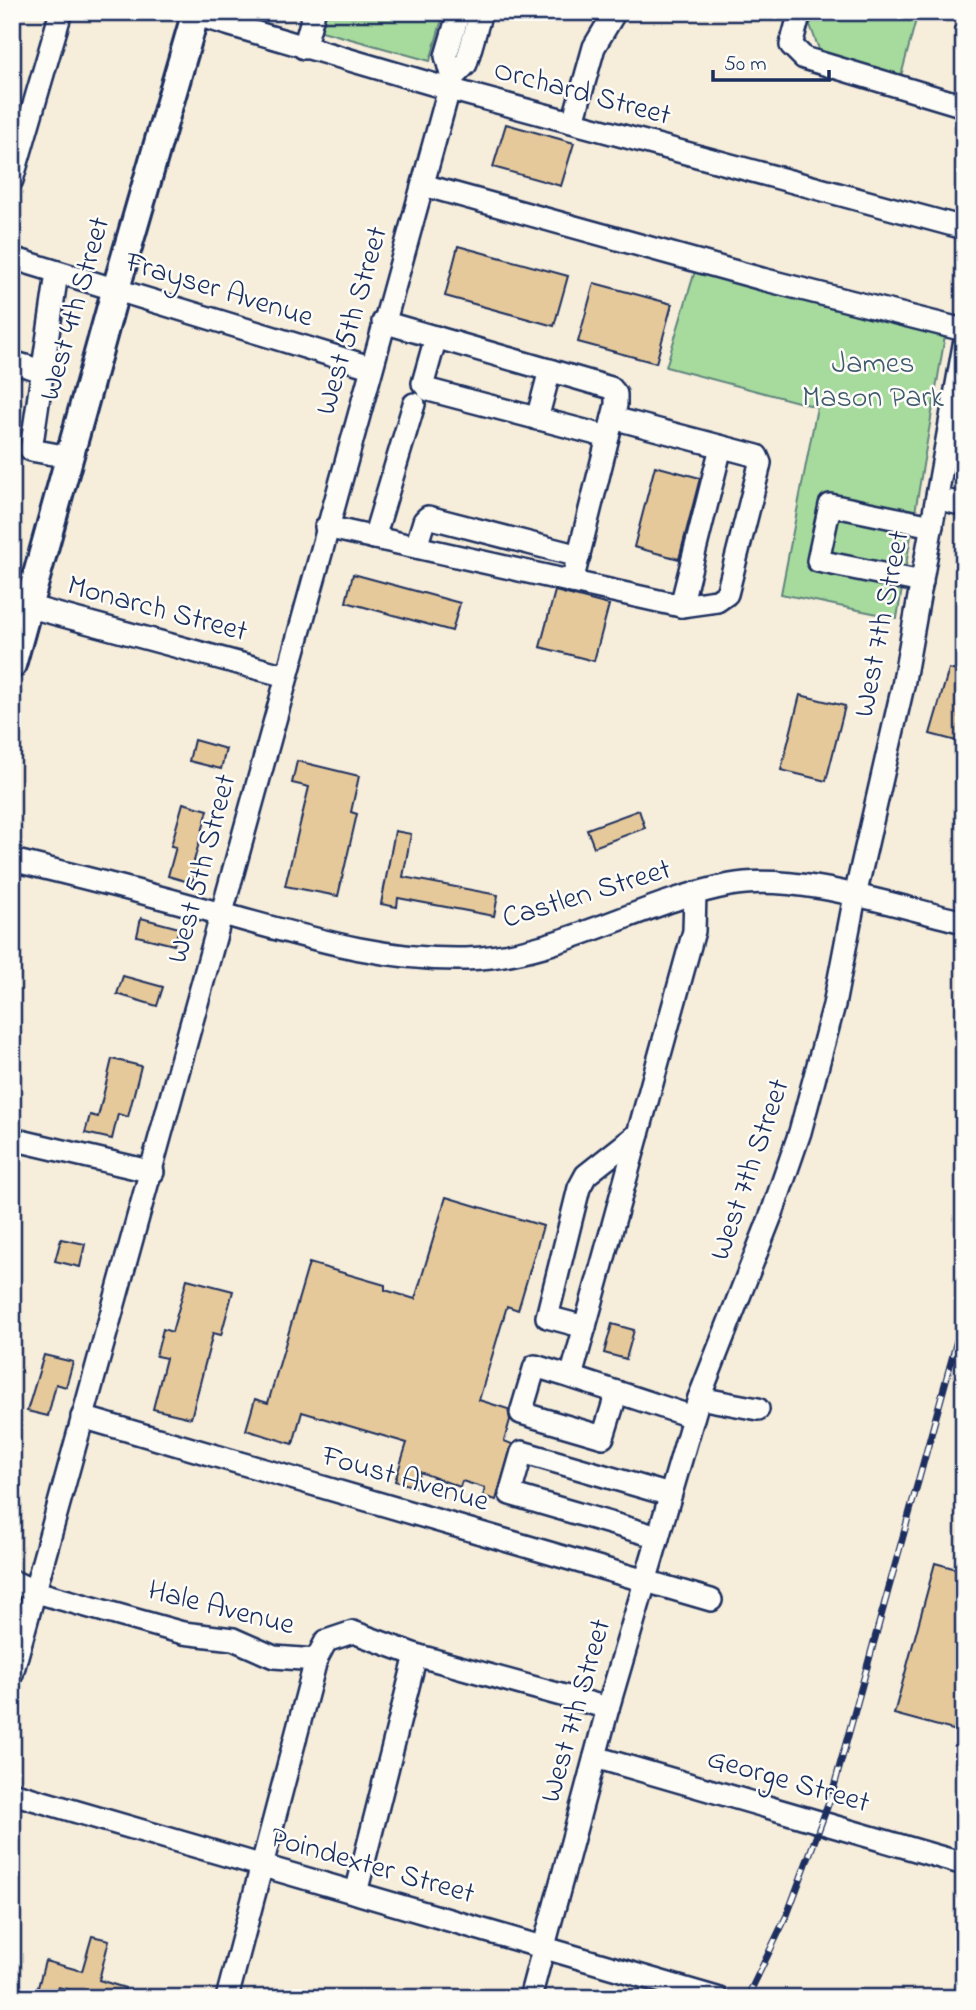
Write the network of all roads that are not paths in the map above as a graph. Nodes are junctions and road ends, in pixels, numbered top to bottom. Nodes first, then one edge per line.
1 (61, 12) edge
2 (314, 12) edge
3 (459, 12) edge
4 (481, 12) edge
5 (615, 12) edge
6 (800, 12) edge
7 (192, 13) edge
8 (304, 48) junction
9 (450, 84) junction
10 (964, 106) edge
11 (573, 122) junction
12 (12, 180) edge
13 (423, 185) junction
14 (964, 228) edge
15 (12, 258) edge
16 (57, 273) junction
17 (115, 292) junction
18 (383, 322) junction
19 (964, 330) edge
20 (436, 337) junction
21 (964, 345) edge
22 (12, 362) edge
23 (370, 367) junction
24 (550, 370) junction
25 (43, 371) junction
26 (414, 404) dead end
27 (537, 419) junction
28 (610, 428) junction
29 (721, 447) junction
30 (69, 457) junction
31 (937, 498) junction
32 (964, 505) edge
33 (932, 526) junction
34 (326, 527) junction
35 (374, 538) junction
36 (416, 547) junction
37 (579, 556) junction
38 (572, 582) junction
39 (922, 582) junction
40 (20, 604) edge
41 (681, 606) junction
42 (12, 665) edge
43 (286, 676) junction
44 (12, 860) edge
45 (695, 893) junction
46 (855, 896) junction
47 (222, 914) junction
48 (964, 922) edge
49 (638, 1135) junction
50 (12, 1139) edge
51 (153, 1172) junction
52 (585, 1327) junction
53 (571, 1377) junction
54 (617, 1392) junction
55 (696, 1407) junction
56 (758, 1409) dead end
57 (82, 1417) junction
58 (670, 1495) junction
59 (658, 1537) junction
60 (645, 1580) junction
61 (12, 1581) edge
62 (36, 1592) junction
63 (710, 1600) dead end
64 (416, 1655) junction
65 (316, 1660) junction
66 (12, 1674) edge
67 (608, 1708) junction
68 (595, 1758) junction
69 (12, 1793) edge
70 (964, 1864) edge
71 (263, 1868) junction
72 (356, 1893) junction
73 (544, 1945) junction
74 (227, 1998) edge
75 (530, 1998) edge
76 (717, 1998) edge

1 - 12 street
2 - 8 street
3 - 9 street, West 5th Street
4 - 9 street, West 5th Street
5 - 11 street
6 - 10 street
7 - 8 street, Orchard Street
7 - 17 main road, West 4th Street
8 - 9 street, Orchard Street
9 - 11 street, Orchard Street
9 - 13 street, West 5th Street
11 - 14 street, Orchard Street
13 - 18 street, West 5th Street
13 - 19 street
15 - 16 street, Frayser Avenue
16 - 17 street, Frayser Avenue
16 - 25 street
17 - 23 street, Frayser Avenue
17 - 30 main road, West 4th Street
18 - 20 street
18 - 23 street, West 5th Street
20 - 24 street
20 - 27 street
21 - 31 street, West 7th Street
22 - 25 street
23 - 34 street, West 5th Street
24 - 27 street
24 - 28 street
25 - 30 street
26 - 35 street
27 - 28 street
28 - 29 street
28 - 37 street
29 - 41 street
29 - 41 street
30 - 40 main road, West 4th Street
31 - 32 street
31 - 33 street, West 7th Street
33 - 39 street, West 7th Street
33 - 39 street
34 - 35 street
34 - 43 street, West 5th Street
35 - 36 street
36 - 37 street
36 - 38 street
37 - 38 street
38 - 41 street
39 - 46 street, West 7th Street
40 - 42 main road, West 4th Street
40 - 43 street, Monarch Street
43 - 47 street, West 5th Street
44 - 47 street, Castlen Street
45 - 46 street, Castlen Street
45 - 47 street, Castlen Street
45 - 49 street
46 - 48 street, Castlen Street
46 - 55 street, West 7th Street
47 - 51 street, West 5th Street
49 - 52 street
49 - 52 street
50 - 51 street
51 - 57 street, West 5th Street
52 - 53 street
53 - 54 street
53 - 54 street
54 - 55 street
55 - 56 street
55 - 58 street, West 7th Street
57 - 60 street, Foust Avenue
57 - 62 street, West 5th Street
58 - 59 street, West 7th Street
58 - 59 street
59 - 60 street, West 7th Street
60 - 63 street, Foust Avenue
60 - 67 street, West 7th Street
61 - 62 street, Hale Avenue
62 - 65 street, Hale Avenue
62 - 66 street, West 5th Street
64 - 65 street, Hale Avenue
64 - 67 street, Hale Avenue
64 - 72 street
65 - 71 street
67 - 68 street, West 7th Street
68 - 70 street, George Street
68 - 73 street, West 7th Street
69 - 71 street, Poindexter Street
71 - 72 street, Poindexter Street
71 - 74 street
72 - 73 street, Poindexter Street
73 - 75 street, West 7th Street
73 - 76 street, Poindexter Street

